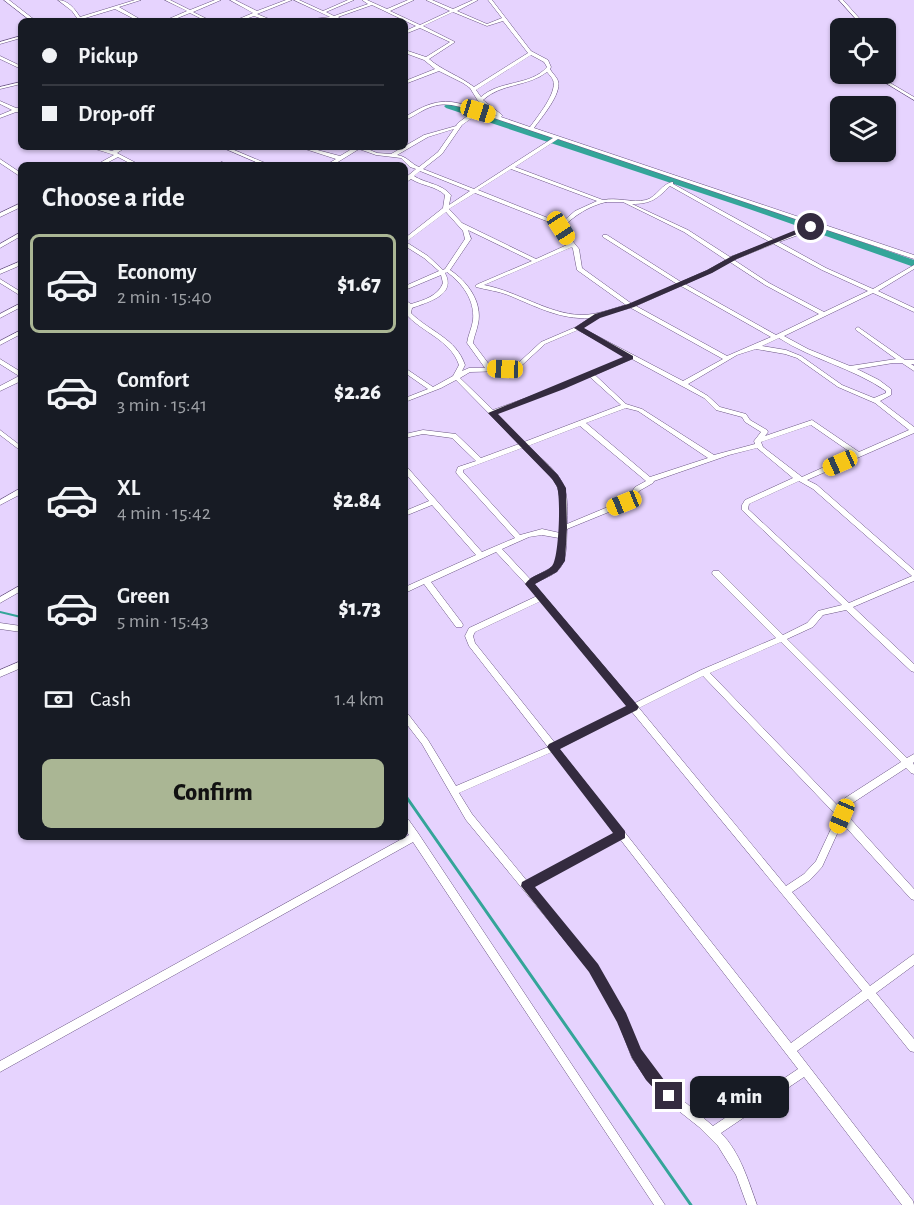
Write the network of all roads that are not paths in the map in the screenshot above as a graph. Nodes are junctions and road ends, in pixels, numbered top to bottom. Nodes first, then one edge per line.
1 (6, 0) edge
2 (60, 0) edge
3 (112, 0) edge
4 (139, 0) edge
5 (167, 0) edge
6 (219, 0) edge
7 (232, 0) edge
8 (290, 0) edge
9 (296, 0) edge
10 (352, 0) edge
11 (364, 0) edge
12 (412, 0) edge
13 (428, 0) edge
14 (476, 0) edge
15 (490, 0) edge
16 (841, 0) edge
17 (373, 3) junction
18 (116, 7) junction
19 (388, 10) junction
20 (452, 10) junction
21 (190, 11) junction
22 (323, 12) junction
23 (255, 14) junction
24 (334, 17) junction
25 (30, 18) edge
26 (80, 18) edge
27 (86, 18) edge
28 (136, 18) edge
29 (173, 18) edge
30 (203, 18) edge
31 (244, 18) edge
32 (265, 18) edge
33 (327, 18) edge
34 (404, 18) edge
35 (857, 18) edge
36 (504, 19) junction
37 (408, 20) edge
38 (421, 26) junction
39 (408, 32) edge
40 (0, 34) edge
41 (18, 38) edge
42 (9, 40) junction
43 (0, 43) edge
44 (408, 52) edge
45 (531, 53) junction
46 (0, 57) edge
47 (426, 59) junction
48 (18, 66) edge
49 (439, 69) junction
50 (548, 70) junction
51 (408, 82) edge
52 (18, 84) edge
53 (889, 84) edge
54 (0, 88) edge
55 (474, 89) junction
56 (914, 99) edge
57 (480, 100) junction
58 (0, 102) edge
59 (18, 110) edge
60 (18, 110) edge
61 (478, 111) junction
62 (408, 115) edge
63 (0, 117) edge
64 (501, 117) junction
65 (457, 127) junction
66 (532, 128) junction
67 (558, 136) junction
68 (408, 147) edge
69 (101, 150) edge
70 (120, 150) edge
71 (230, 150) edge
72 (312, 150) edge
73 (354, 150) edge
74 (366, 150) edge
75 (402, 150) edge
76 (115, 154) junction
77 (392, 156) junction
78 (340, 158) junction
79 (0, 162) edge
80 (103, 162) edge
81 (131, 162) edge
82 (260, 162) edge
83 (334, 162) edge
84 (407, 162) edge
85 (408, 163) edge
86 (9, 167) junction
87 (510, 167) junction
88 (420, 169) junction
89 (0, 172) edge
90 (18, 172) edge
91 (411, 177) junction
92 (680, 177) junction
93 (408, 179) edge
94 (669, 184) junction
95 (473, 190) junction
96 (603, 202) junction
97 (625, 202) junction
98 (18, 207) edge
99 (446, 209) junction
100 (0, 215) edge
101 (458, 224) junction
102 (816, 224) junction
103 (560, 227) junction
104 (605, 236) dead end
105 (18, 237) edge
106 (408, 241) edge
107 (774, 242) junction
108 (408, 245) edge
109 (572, 245) junction
110 (0, 246) edge
111 (914, 257) edge
112 (730, 260) junction
113 (537, 261) junction
114 (18, 264) edge
115 (914, 267) edge
116 (445, 271) junction
117 (0, 272) edge
118 (1, 283) edge
119 (681, 284) junction
120 (477, 286) junction
121 (408, 287) edge
122 (469, 290) junction
123 (18, 291) edge
124 (872, 291) junction
125 (408, 304) edge
126 (631, 306) junction
127 (18, 307) edge
128 (914, 310) edge
129 (408, 313) edge
130 (823, 314) junction
131 (0, 316) edge
132 (598, 316) junction
133 (578, 328) junction
134 (858, 329) dead end
135 (18, 334) edge
136 (778, 336) junction
137 (0, 343) edge
138 (756, 347) junction
139 (630, 357) junction
140 (728, 359) junction
141 (902, 360) junction
142 (0, 361) edge
143 (914, 362) edge
144 (849, 368) junction
145 (489, 369) junction
146 (914, 369) edge
147 (408, 372) edge
148 (18, 375) edge
149 (591, 375) junction
150 (456, 377) junction
151 (18, 379) edge
152 (683, 384) junction
153 (0, 389) edge
154 (432, 390) junction
155 (408, 399) edge
156 (874, 401) junction
157 (625, 406) junction
158 (492, 413) junction
159 (580, 423) junction
160 (914, 430) edge
161 (0, 432) edge
162 (408, 435) edge
163 (758, 444) junction
164 (524, 445) junction
165 (18, 447) edge
166 (858, 454) junction
167 (713, 458) junction
168 (480, 461) junction
169 (408, 473) edge
170 (801, 479) junction
171 (651, 481) junction
172 (18, 493) edge
173 (432, 502) junction
174 (0, 503) edge
175 (408, 513) edge
176 (562, 532) junction
177 (519, 538) junction
178 (497, 548) junction
179 (480, 555) junction
180 (716, 573) dead end
181 (914, 576) edge
182 (426, 581) junction
183 (530, 584) junction
184 (408, 588) edge
185 (18, 590) edge
186 (542, 597) junction
187 (0, 600) edge
188 (847, 607) junction
189 (459, 625) dead end
190 (0, 626) edge
191 (18, 629) edge
192 (781, 639) junction
193 (18, 665) edge
194 (914, 669) edge
195 (704, 672) junction
196 (0, 674) edge
197 (633, 707) junction
198 (408, 720) edge
199 (552, 747) junction
200 (910, 760) edge
201 (914, 770) edge
202 (454, 791) junction
203 (842, 816) junction
204 (408, 826) edge
205 (621, 834) junction
206 (415, 836) junction
207 (408, 840) edge
208 (408, 840) edge
209 (526, 886) junction
210 (786, 891) junction
211 (914, 896) edge
212 (914, 959) edge
213 (868, 992) junction
214 (914, 1047) edge
215 (790, 1050) junction
216 (0, 1068) edge
217 (805, 1070) junction
218 (713, 1132) junction
219 (660, 1205) edge
220 (752, 1205) edge
221 (909, 1205) edge

1 - 25 street
2 - 26 street
3 - 18 street
4 - 18 street
5 - 21 street
6 - 21 street
7 - 23 street
8 - 23 street
9 - 22 street
10 - 22 street
11 - 17 street
12 - 19 street
13 - 20 street
14 - 20 street
15 - 36 street
16 - 35 street
17 - 19 street
17 - 24 street
18 - 27 street
18 - 28 street
19 - 34 street
20 - 36 street
20 - 38 street
21 - 29 street
21 - 30 street
22 - 24 street
23 - 31 street
23 - 32 street
24 - 33 street
36 - 45 street
37 - 38 street
38 - 39 street
38 - 47 street
40 - 42 street
41 - 42 street
42 - 43 street
44 - 47 street
45 - 50 street
45 - 55 street
46 - 48 street
47 - 49 street
49 - 51 street
49 - 55 street
50 - 57 street
50 - 66 street
52 - 54 street
53 - 56 street
55 - 57 street
57 - 64 street
58 - 59 street
60 - 63 street
61 - 62 street
61 - 64 street
61 - 65 street
64 - 66 street
65 - 68 street
65 - 88 street
66 - 67 street
67 - 87 street
67 - 92 street
69 - 76 street
70 - 76 street
71 - 82 street
72 - 78 street
73 - 78 street
74 - 77 street
75 - 77 street
76 - 80 street
76 - 81 street
77 - 84 street
78 - 83 street
79 - 86 street
85 - 88 street
86 - 89 street
86 - 90 street
87 - 95 street
87 - 96 street
88 - 91 street
88 - 95 street
91 - 93 street
91 - 99 street
92 - 94 street
92 - 102 street
94 - 97 street
94 - 107 street
95 - 99 street
95 - 103 street
96 - 97 street
96 - 103 street
97 - 112 street
98 - 100 street
99 - 101 street
99 - 106 street
101 - 113 street
101 - 116 street
102 - 107 street
102 - 111 street
103 - 109 street
104 - 119 street
105 - 110 street
107 - 112 street
107 - 124 street
108 - 116 street
109 - 113 street
109 - 126 street
112 - 119 street
112 - 130 street
113 - 120 street
114 - 117 street
115 - 124 street
116 - 121 street
116 - 122 street
116 - 125 street
118 - 123 street
119 - 126 street
119 - 136 street
120 - 122 street
120 - 132 street
122 - 145 street
124 - 128 street
124 - 130 street
126 - 132 street
126 - 140 street
127 - 131 street
129 - 150 street
130 - 136 street
132 - 133 street
133 - 139 street
133 - 145 street
134 - 141 street
135 - 137 street
136 - 138 street
136 - 144 street
138 - 140 street
138 - 156 street
139 - 149 street
139 - 152 street
140 - 152 street
141 - 143 street
141 - 144 street
141 - 146 street
142 - 148 street
144 - 156 street
145 - 150 street
147 - 154 street
149 - 157 street
149 - 158 street
150 - 154 street
150 - 158 street
151 - 153 street
152 - 163 street
154 - 155 street
156 - 160 street
157 - 159 street
157 - 167 street
158 - 164 street
159 - 164 street
159 - 171 street
160 - 166 street
161 - 165 street
162 - 168 street
163 - 166 street
163 - 167 street
163 - 170 street
164 - 168 street
164 - 176 street
166 - 170 street
167 - 171 street
168 - 177 street
169 - 173 street
170 - 181 street
170 - 188 street
171 - 176 street
172 - 174 street
173 - 175 street
173 - 179 street
176 - 177 street
176 - 183 street
177 - 178 street
178 - 179 street
178 - 183 street
179 - 182 street
180 - 192 street
181 - 188 street
182 - 184 street
182 - 189 street
183 - 186 street
185 - 187 street
186 - 197 street
186 - 199 street
188 - 192 street
188 - 194 street
190 - 191 street
192 - 195 street
192 - 200 street
193 - 196 street
195 - 197 street
195 - 203 street
197 - 199 street
197 - 210 street
198 - 202 street
199 - 202 street
199 - 205 street
200 - 201 street
200 - 203 street
202 - 209 street
203 - 210 street
203 - 211 street
204 - 206 street
205 - 209 street
205 - 215 street
206 - 207 street
206 - 219 street
208 - 216 street
209 - 218 street
210 - 213 street
212 - 213 street
213 - 214 street
213 - 215 street
215 - 217 street
217 - 218 street
217 - 221 street
218 - 220 street

